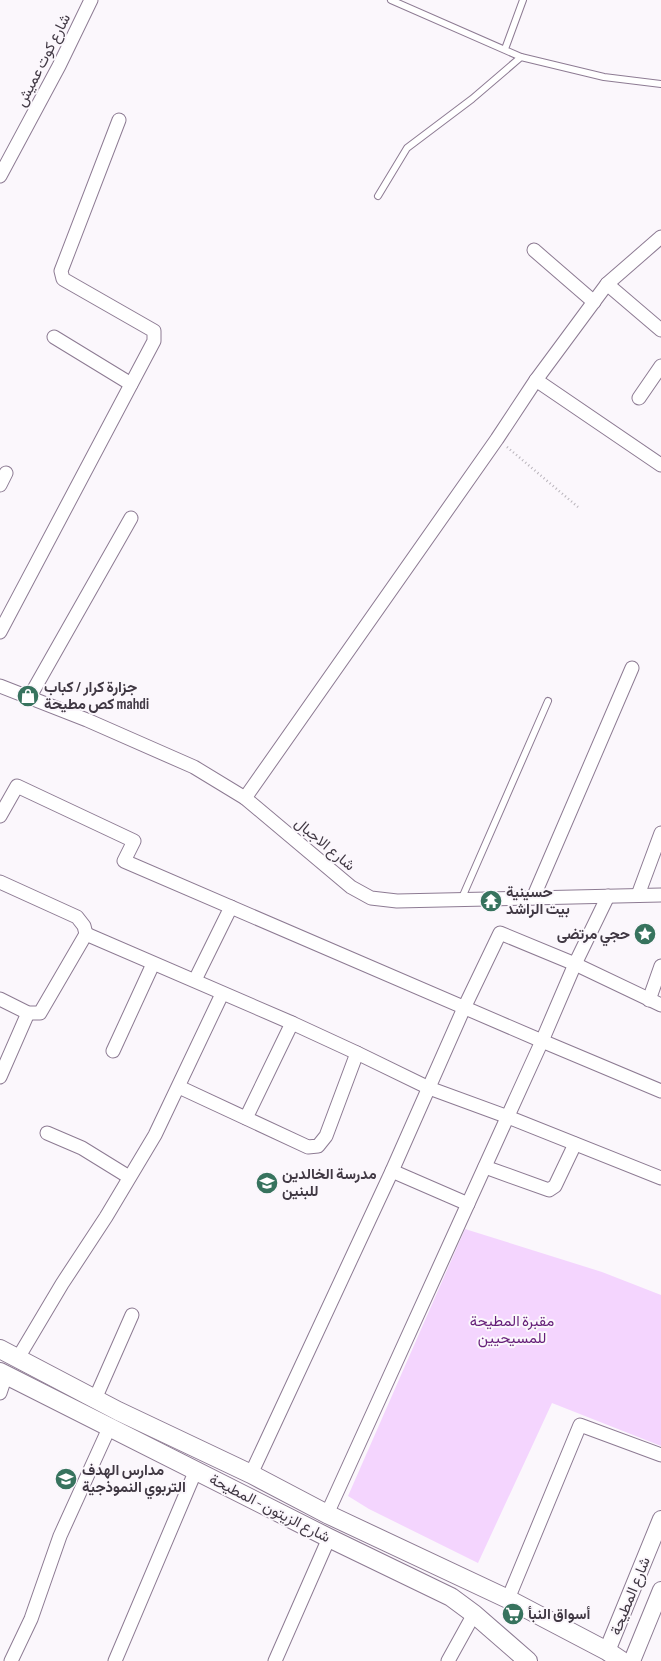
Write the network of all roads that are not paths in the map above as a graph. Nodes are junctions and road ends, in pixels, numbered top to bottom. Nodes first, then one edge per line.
1 (90, 0) edge
2 (391, 0) edge
3 (523, 0) edge
4 (505, 49) junction
5 (521, 57) junction
6 (661, 84) edge
7 (120, 120) dead end
8 (0, 176) edge
9 (378, 196) dead end
10 (661, 236) edge
11 (534, 250) dead end
12 (607, 284) junction
13 (594, 302) junction
14 (661, 330) edge
15 (54, 337) dead end
16 (661, 366) edge
17 (536, 380) junction
18 (131, 384) junction
19 (638, 398) dead end
20 (661, 465) edge
21 (6, 473) dead end
22 (0, 485) edge
23 (131, 518) dead end
24 (0, 632) edge
25 (632, 668) dead end
26 (0, 686) edge
27 (29, 698) junction
28 (548, 701) dead end
29 (245, 798) junction
30 (0, 816) edge
31 (661, 833) edge
32 (0, 882) edge
33 (638, 895) junction
34 (661, 895) edge
35 (608, 896) junction
36 (532, 898) junction
37 (461, 900) junction
38 (230, 907) junction
39 (86, 934) junction
40 (153, 964) junction
41 (575, 964) junction
42 (661, 966) edge
43 (195, 980) junction
44 (222, 994) junction
45 (0, 999) edge
46 (655, 1003) edge
47 (464, 1008) junction
48 (28, 1014) junction
49 (292, 1023) junction
50 (542, 1041) junction
51 (113, 1051) dead end
52 (357, 1053) junction
53 (0, 1077) edge
54 (179, 1087) junction
55 (429, 1088) junction
56 (661, 1091) edge
57 (508, 1117) junction
58 (246, 1118) junction
59 (47, 1133) dead end
60 (575, 1144) junction
61 (485, 1167) junction
62 (392, 1171) junction
63 (130, 1177) junction
64 (661, 1178) edge
65 (468, 1204) junction
66 (132, 1315) dead end
67 (0, 1349) edge
68 (18, 1358) junction
69 (3, 1373) edge
70 (0, 1393) edge
71 (95, 1399) junction
72 (110, 1426) junction
73 (661, 1455) edge
74 (196, 1470) junction
75 (251, 1474) junction
76 (328, 1514) junction
77 (661, 1519) edge
78 (329, 1538) junction
79 (661, 1590) edge
80 (508, 1599) junction
81 (474, 1614) junction
82 (607, 1650) junction
83 (11, 1661) edge
84 (115, 1661) edge
85 (275, 1661) edge
86 (448, 1661) edge
87 (528, 1661) edge
88 (622, 1661) edge
89 (632, 1661) edge

1 - 8 street, شارع كوت عميش
2 - 4 lane
3 - 4 lane
4 - 5 lane
5 - 6 lane
5 - 9 lane
7 - 18 street
10 - 12 street
11 - 13 street
12 - 13 street
12 - 14 street
13 - 17 street
15 - 18 street
16 - 19 street
17 - 20 street
17 - 29 street
18 - 24 street
21 - 22 street
23 - 27 street
25 - 36 street
26 - 27 street, شارع الاجبال
27 - 29 street, شارع الاجبال
28 - 37 lane
29 - 37 street, شارع الاجبال
30 - 38 street
31 - 33 street
32 - 39 street
33 - 34 street, شارع الاجبال
33 - 35 street, شارع الاجبال
35 - 36 street, شارع الاجبال
35 - 41 street
36 - 37 street, شارع الاجبال
38 - 43 street
38 - 47 street
39 - 40 street
39 - 48 street
40 - 43 street
40 - 51 street
41 - 46 street
41 - 47 street
41 - 50 street
42 - 46 street
43 - 44 street
44 - 49 street
44 - 54 street
45 - 48 street
47 - 50 street
47 - 55 street
48 - 53 street
49 - 52 street
49 - 58 street
50 - 56 street
50 - 57 street
52 - 55 street
52 - 58 street
54 - 58 street
54 - 63 street
55 - 57 street
55 - 62 street
57 - 60 street
57 - 61 street
59 - 63 street
60 - 61 street
60 - 64 street
61 - 65 street
62 - 65 street
62 - 75 street
63 - 68 street
65 - 76 street
66 - 71 street
67 - 68 main road, شارع الزيتون - المطيحة
68 - 71 main road, شارع الزيتون - المطيحة
69 - 70 street
69 - 72 main road, شارع الزيتون - المطيحة
71 - 75 main road, شارع الزيتون - المطيحة
72 - 74 main road, شارع الزيتون - المطيحة
72 - 83 street
73 - 80 street
74 - 78 main road, شارع الزيتون - المطيحة
74 - 84 street
75 - 76 main road, شارع الزيتون - المطيحة
76 - 80 main road, شارع الزيتون - المطيحة
77 - 82 street, شارع المطيحة
78 - 81 main road, شارع الزيتون - المطيحة
78 - 85 street
79 - 89 street, شارع المطيحة
80 - 82 main road, شارع الزيتون - المطيحة
81 - 86 street
81 - 87 main road, شارع الزيتون - المطيحة
82 - 88 main road, شارع الزيتون - المطيحة

